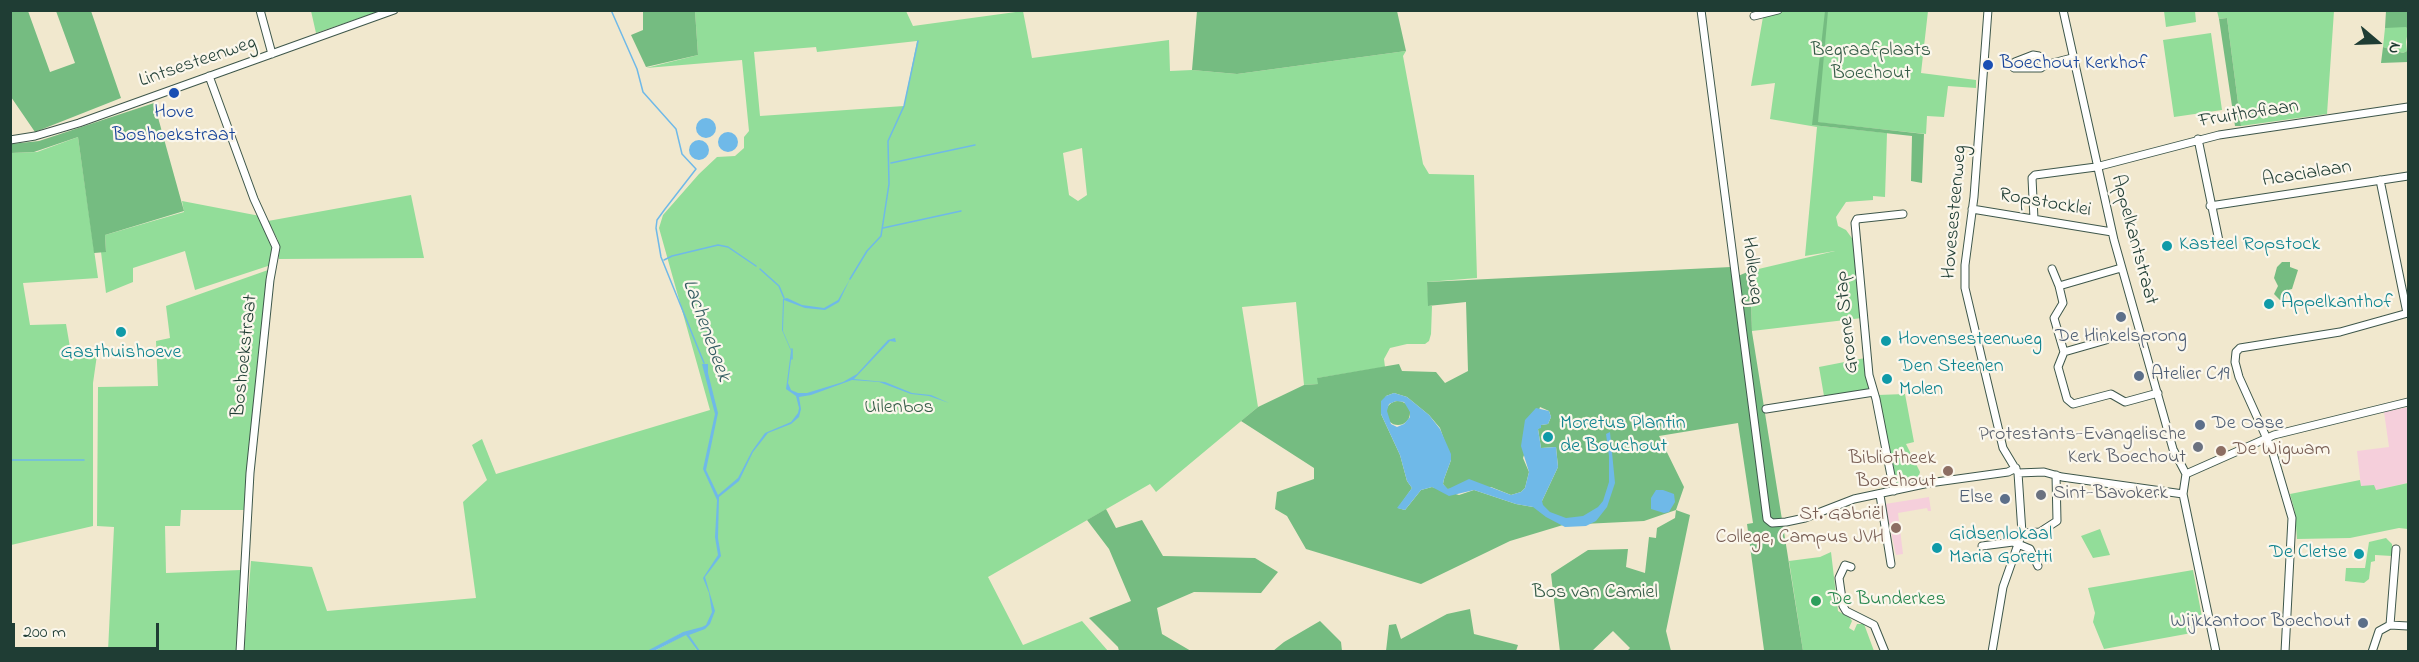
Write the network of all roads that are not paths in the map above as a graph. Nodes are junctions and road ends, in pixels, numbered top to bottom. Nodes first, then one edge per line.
1 (260, 10) edge
2 (394, 10) edge
3 (1701, 10) edge
4 (1778, 10) edge
5 (1988, 10) edge
6 (2063, 10) edge
7 (1754, 16) dead end
8 (272, 54) junction
9 (2072, 58) junction
10 (2045, 64) dead end
11 (209, 76) junction
12 (2409, 107) edge
13 (2198, 139) junction
14 (10, 140) edge
15 (2096, 166) junction
16 (2409, 176) edge
17 (2380, 180) junction
18 (2210, 206) junction
19 (1972, 209) junction
20 (1903, 214) dead end
21 (2034, 219) junction
22 (2112, 232) junction
23 (2219, 241) dead end
24 (2121, 268) junction
25 (2052, 269) dead end
26 (2059, 286) junction
27 (2408, 313) edge
28 (2106, 340) dead end
29 (2064, 352) junction
30 (1874, 392) junction
31 (2158, 393) junction
32 (2409, 402) edge
33 (1766, 409) dead end
34 (2267, 437) junction
35 (2017, 471) junction
36 (2186, 474) junction
37 (2056, 475) junction
38 (1894, 491) junction
39 (2183, 494) junction
40 (1880, 495) junction
41 (2022, 533) junction
42 (2018, 545) junction
43 (1982, 546) dead end
44 (2396, 549) dead end
45 (1891, 564) dead end
46 (1845, 565) dead end
47 (2038, 566) dead end
48 (2390, 625) junction
49 (2409, 626) edge
50 (240, 651) edge
51 (1885, 651) edge
52 (1992, 651) edge
53 (2216, 651) edge
54 (2285, 651) edge
55 (2372, 651) edge

1 - 8 street
2 - 8 street, Lintsesteenweg
3 - 40 street, Holleweg
4 - 7 street
5 - 19 street, Hovesesteenweg
6 - 9 street, Appelkantstraat
8 - 11 street, Lintsesteenweg
9 - 10 street
9 - 15 street, Appelkantstraat
11 - 14 street, Lintsesteenweg
11 - 50 street, Boshoekstraat
12 - 13 street, Fruithoflaan
13 - 15 street, Fruithoflaan
13 - 18 street
15 - 21 street, Fruithoflaan
15 - 22 street, Appelkantstraat
16 - 17 street, Acacialaan
17 - 18 street, Acacialaan
17 - 27 street
18 - 23 street
19 - 21 street, Ropstocklei
19 - 35 street, Hovesesteenweg
20 - 30 street, Groene Stap
21 - 22 street, Ropstocklei
22 - 24 street, Appelkantstraat
24 - 26 street
24 - 31 street, Appelkantstraat
25 - 26 street
26 - 29 street
27 - 34 street
28 - 29 street
29 - 31 street
30 - 33 street
30 - 38 street, Groene Stap
31 - 36 street, Appelkantstraat
32 - 34 street
34 - 36 street
34 - 54 street
35 - 37 street
35 - 38 street
35 - 41 street
36 - 39 street
37 - 39 street
37 - 41 street
38 - 40 street
39 - 53 street
40 - 45 street
41 - 42 street
42 - 43 street
42 - 47 street
42 - 52 street
44 - 48 street
46 - 51 street
48 - 49 street
48 - 55 street

